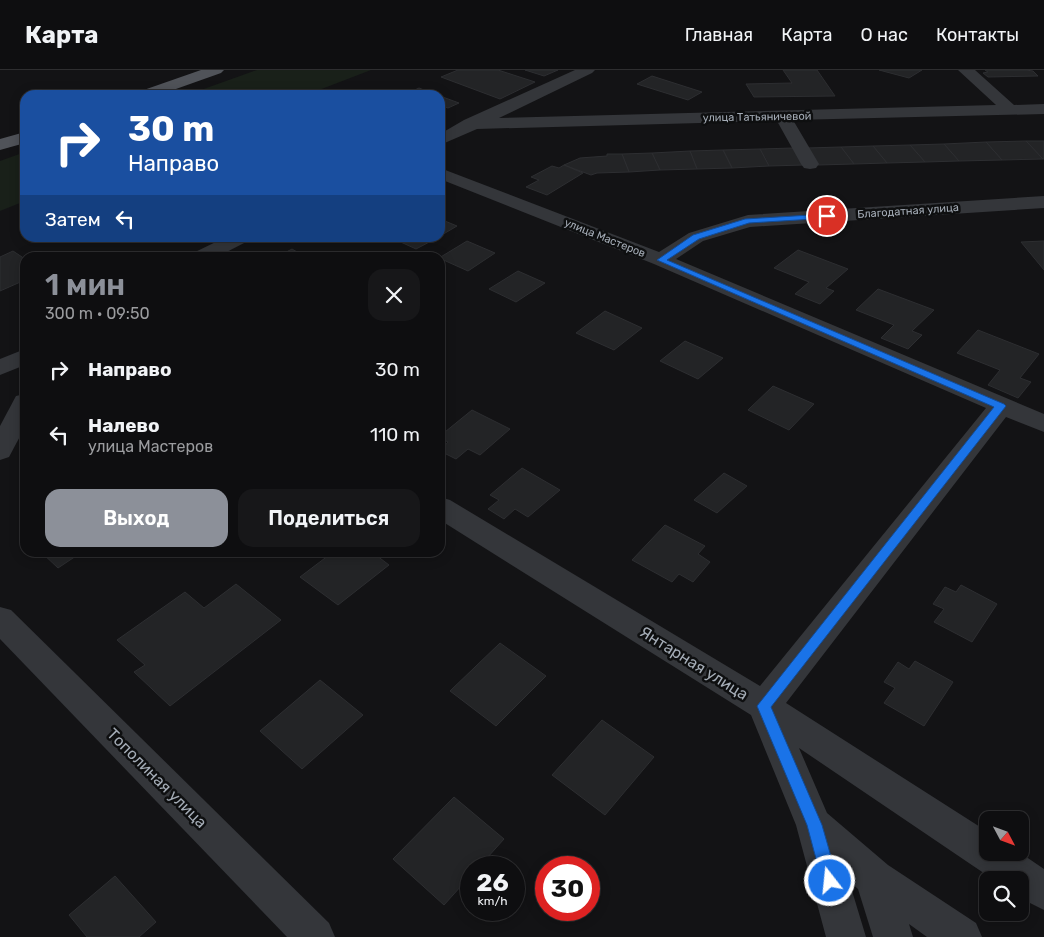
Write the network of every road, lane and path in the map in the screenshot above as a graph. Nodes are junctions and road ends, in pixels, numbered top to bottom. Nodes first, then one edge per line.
1 (216, 70) edge
2 (586, 70) edge
3 (966, 70) edge
4 (158, 90) edge
5 (1044, 109) edge
6 (1010, 110) junction
7 (783, 117) junction
8 (470, 124) junction
9 (445, 137) edge
10 (20, 139) edge
11 (0, 145) edge
12 (810, 164) dead end
13 (445, 174) edge
14 (1044, 202) edge
15 (231, 242) edge
16 (210, 252) edge
17 (661, 260) junction
18 (20, 358) edge
19 (0, 368) edge
20 (1001, 406) junction
21 (20, 412) edge
22 (1044, 424) edge
23 (0, 451) edge
24 (445, 510) edge
25 (0, 619) edge
26 (764, 706) junction
27 (814, 825) junction
28 (874, 878) junction
29 (1044, 891) edge
30 (314, 937) edge
31 (846, 937) edge
32 (893, 937) edge
33 (962, 937) edge

1 - 4 main road
2 - 8 street
3 - 6 street
5 - 6 street, улица Татьяничевой
6 - 7 street, улица Татьяничевой
7 - 8 street, улица Татьяничевой
7 - 12 street
8 - 9 street
10 - 11 main road
13 - 17 street, улица Мастеров
14 - 17 street, Благодатная улица
15 - 16 street
17 - 20 street, улица Мастеров
18 - 19 street
20 - 22 street, улица Мастеров
20 - 26 street
21 - 23 street
24 - 26 street, Янтарная улица
25 - 30 street, Тополиная улица
26 - 27 street
26 - 29 street, Янтарная улица
27 - 28 street
27 - 31 street
28 - 32 street
28 - 33 street

